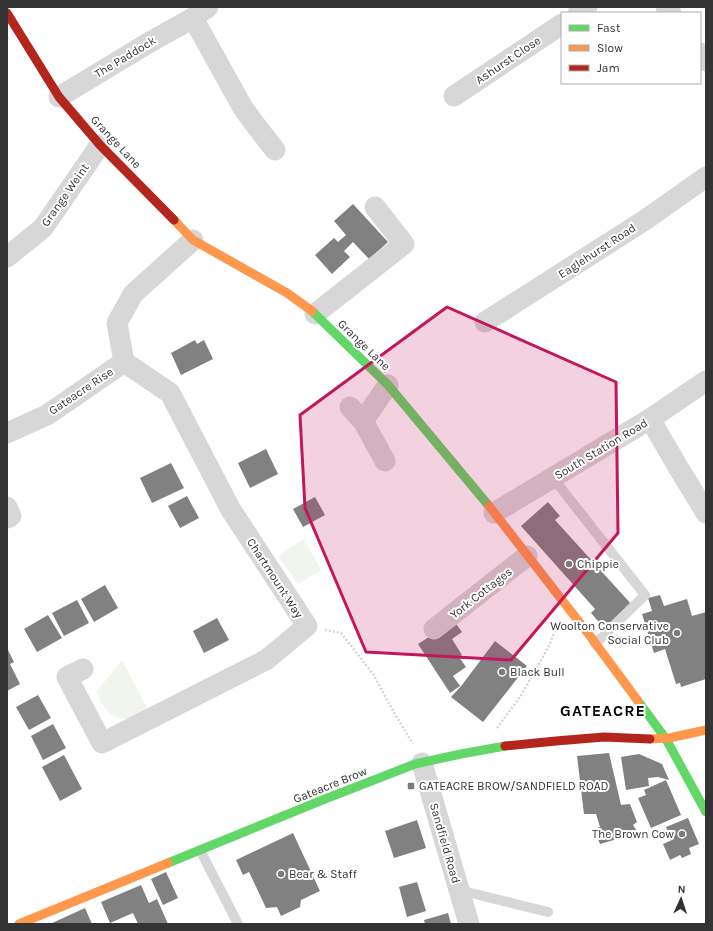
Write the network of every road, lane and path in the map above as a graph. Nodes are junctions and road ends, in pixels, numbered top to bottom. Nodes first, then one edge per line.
1 (200, 12) edge
2 (7, 13) edge
3 (561, 25) edge
4 (454, 96) dead end
5 (59, 97) junction
6 (100, 145) junction
7 (275, 150) dead end
8 (706, 177) edge
9 (375, 207) dead end
10 (194, 240) junction
11 (7, 257) edge
12 (316, 314) junction
13 (486, 322) dead end
14 (124, 362) junction
15 (706, 381) edge
16 (388, 385) junction
17 (650, 419) junction
18 (7, 433) edge
19 (385, 461) dead end
20 (553, 478) junction
21 (7, 507) edge
22 (494, 513) junction
23 (706, 513) edge
24 (7, 518) edge
25 (527, 556) junction
26 (565, 605) junction
27 (307, 626) junction
28 (434, 630) dead end
29 (595, 644) junction
30 (83, 669) dead end
31 (497, 728) dead end
32 (706, 730) edge
33 (666, 738) junction
34 (419, 756) junction
35 (706, 812) edge
36 (200, 850) junction
37 (459, 890) junction
38 (548, 912) dead end
39 (19, 924) edge
40 (238, 924) edge
41 (468, 924) edge

1 - 5 street, The Paddock
1 - 7 street, The Paddock
2 - 5 street, Grange Lane
3 - 4 street, Ashurst Close
5 - 6 street, Grange Lane
6 - 10 street, Grange Lane
6 - 11 street, Grange Weint
8 - 13 street, Eaglehurst Road
9 - 12 street
10 - 12 street, Grange Lane
10 - 14 street, Gateacre Rise
12 - 16 street, Grange Lane
14 - 18 street, Gateacre Rise
14 - 27 street, Chartmount Way
15 - 17 street, South Station Road
16 - 19 street
16 - 22 street, Grange Lane
17 - 20 street, South Station Road
17 - 23 street
20 - 22 street, South Station Road
20 - 29 lane
21 - 24 street
22 - 25 street, Grange Lane
25 - 26 street, Grange Lane
25 - 28 street, York Cottages
26 - 29 street, Grange Lane
26 - 31 path
27 - 30 street, Chartmount Way
27 - 34 path
29 - 33 street, Grange Lane
32 - 33 street, Gateacre Brow
33 - 34 street, Gateacre Brow
33 - 35 street, Grange Lane
34 - 36 street, Gateacre Brow
34 - 37 street, Sandfield Road
36 - 39 street, Gateacre Brow
36 - 40 lane
37 - 38 lane
37 - 41 street, Sandfield Road

